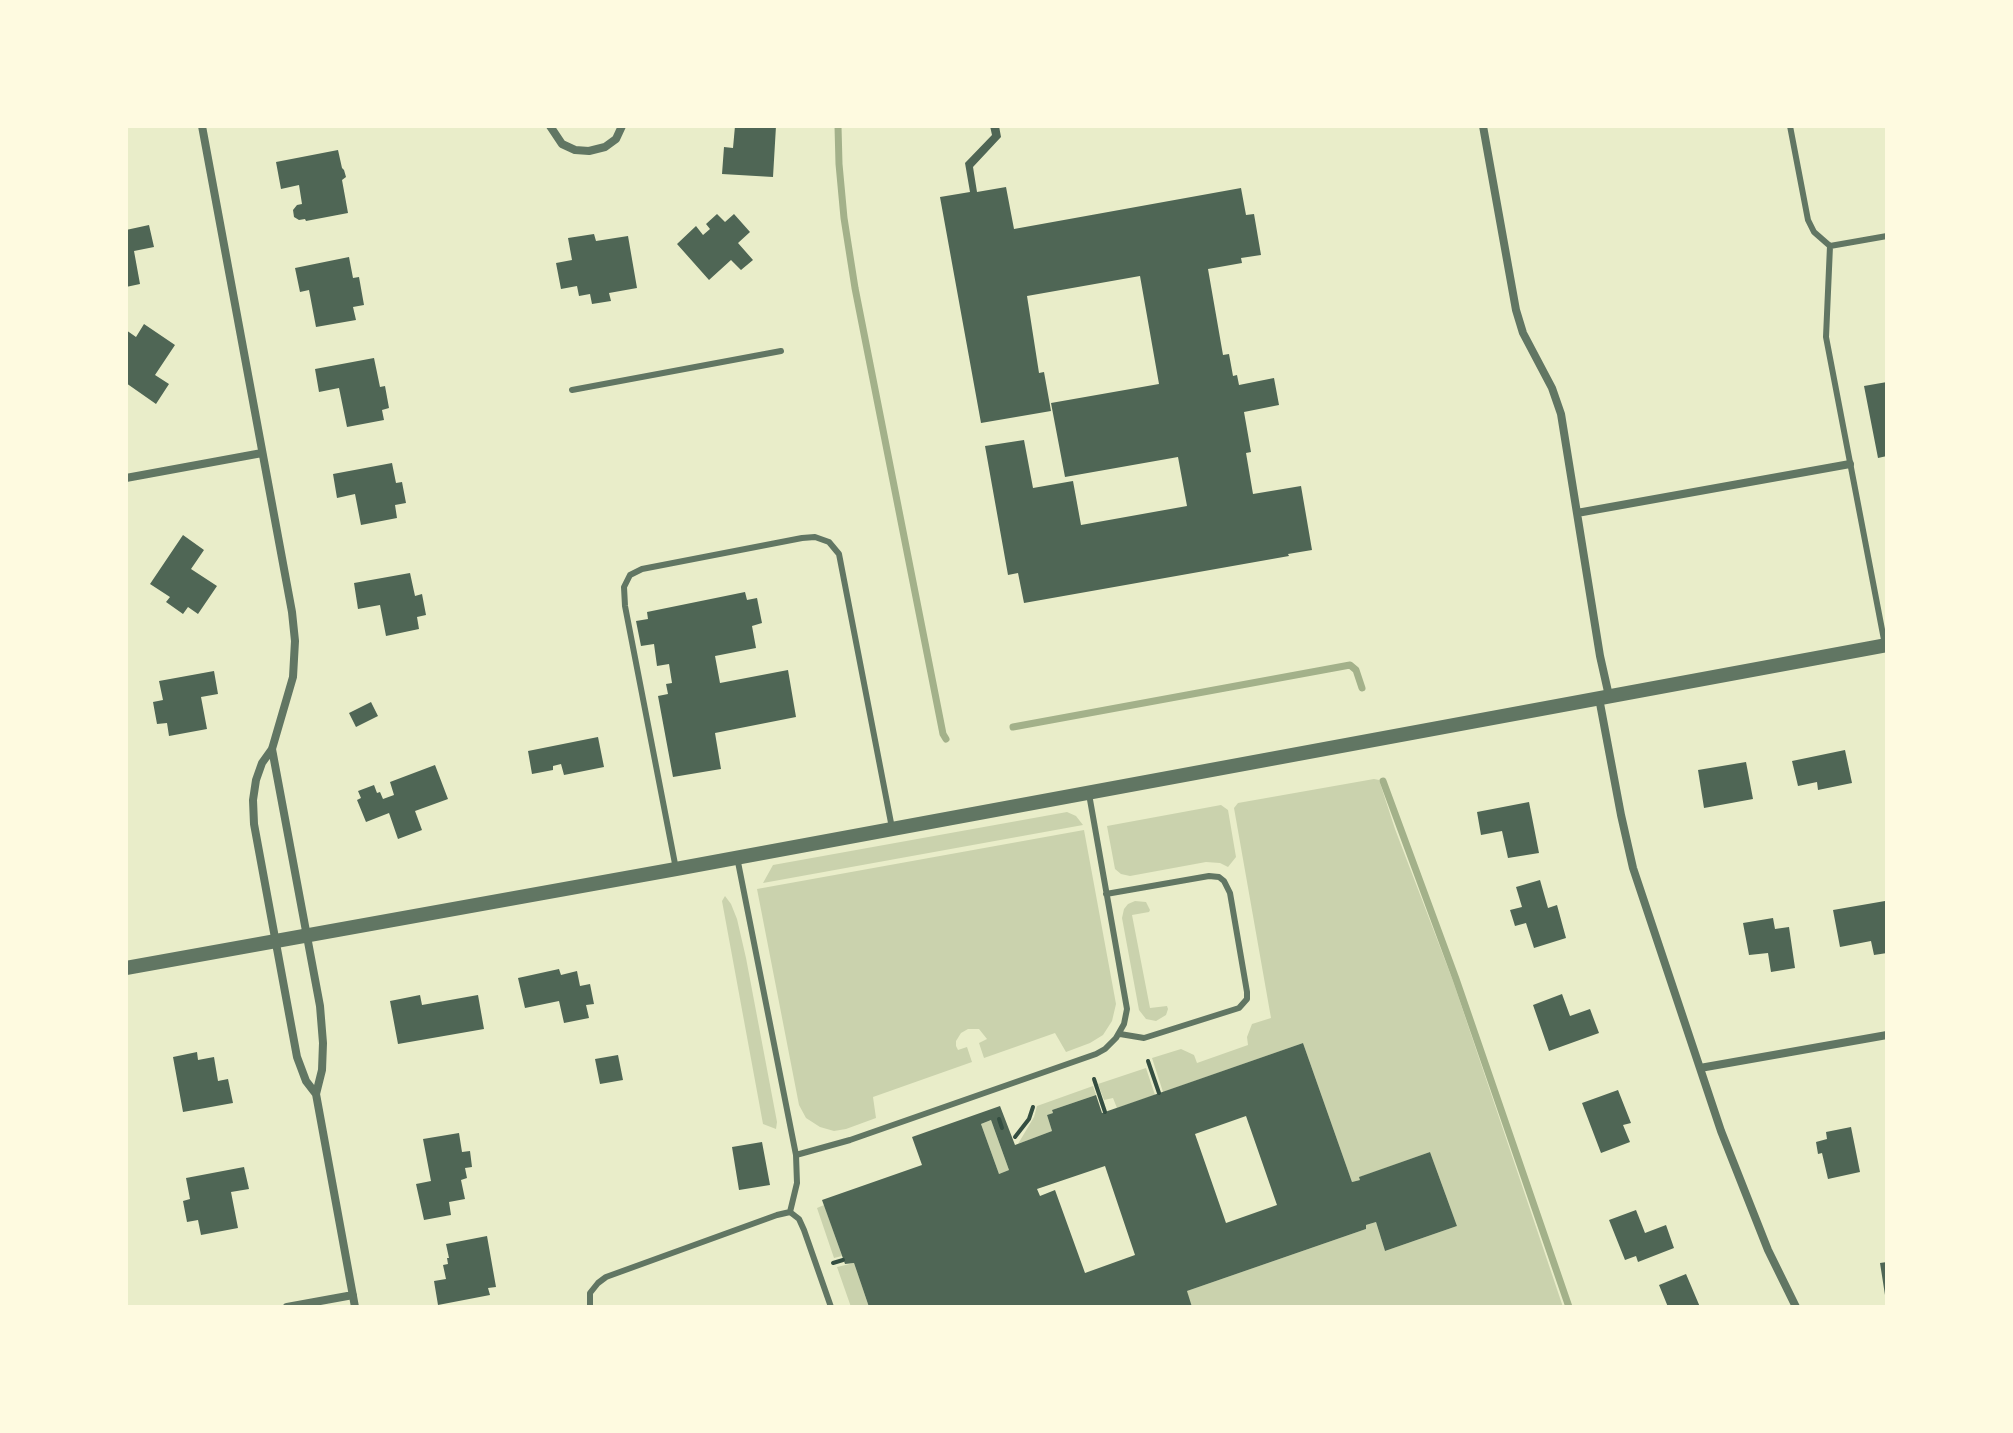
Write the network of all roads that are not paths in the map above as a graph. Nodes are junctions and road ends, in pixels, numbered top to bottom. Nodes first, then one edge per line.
1 (202, 126) edge
2 (550, 126) edge
3 (622, 126) edge
4 (1483, 126) edge
5 (1790, 126) edge
6 (1887, 236) edge
7 (1830, 246) junction
8 (781, 351) dead end
9 (572, 390) dead end
10 (262, 453) junction
11 (1850, 464) junction
12 (126, 478) edge
13 (1577, 513) junction
14 (1886, 645) edge
15 (1604, 697) junction
16 (272, 749) junction
17 (1088, 792) junction
18 (892, 828) junction
19 (737, 857) junction
20 (676, 869) junction
21 (1106, 894) junction
22 (307, 936) junction
23 (277, 942) junction
24 (126, 968) edge
25 (1120, 1034) junction
26 (1887, 1035) edge
27 (1700, 1068) junction
28 (316, 1094) junction
29 (796, 1155) junction
30 (790, 1212) junction
31 (353, 1295) junction
32 (287, 1307) edge
33 (355, 1307) edge
34 (590, 1307) edge
35 (831, 1307) edge
36 (1796, 1307) edge

1 - 10 street
2 - 3 street
4 - 13 street
5 - 7 lane
6 - 7 lane
7 - 11 lane
8 - 9 lane
10 - 12 street
10 - 16 street
11 - 13 street
11 - 14 lane
13 - 15 street
14 - 15 street
15 - 17 street
15 - 27 street
16 - 22 street
16 - 23 street
17 - 18 street
17 - 21 lane
18 - 19 street
18 - 20 lane
19 - 20 street
19 - 29 lane
20 - 22 street
21 - 25 lane
21 - 25 lane
22 - 23 street
22 - 28 street
23 - 24 street
23 - 28 street
25 - 29 lane
26 - 27 street
27 - 36 street
28 - 31 street
29 - 30 lane
30 - 34 lane
30 - 35 lane
31 - 32 street
31 - 33 street

